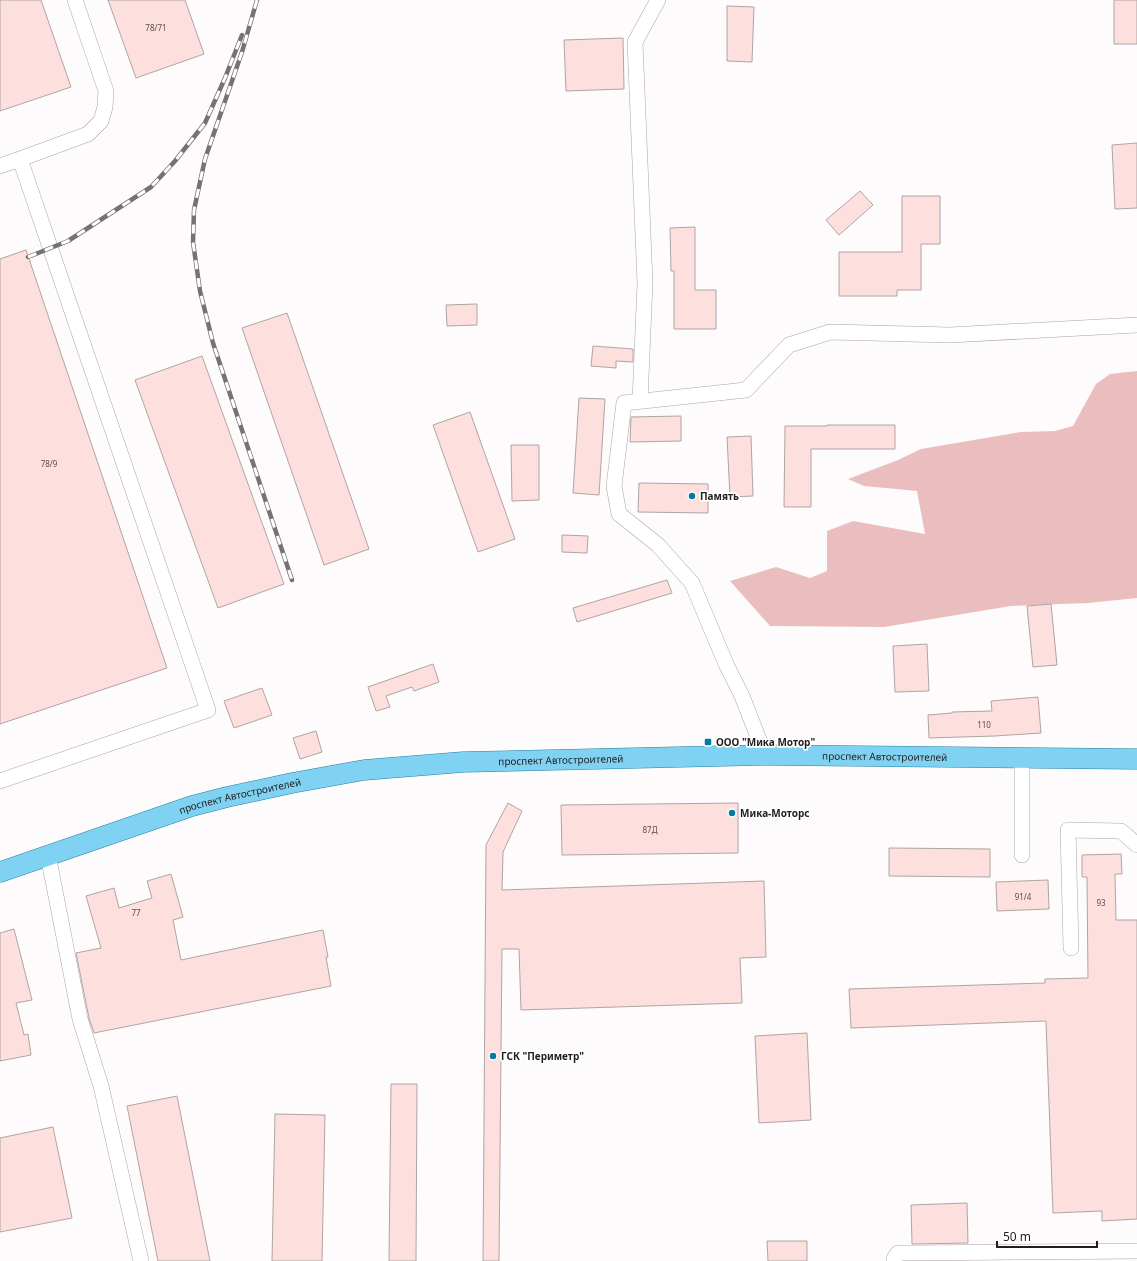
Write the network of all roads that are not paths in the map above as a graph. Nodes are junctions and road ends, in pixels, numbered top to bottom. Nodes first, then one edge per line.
1 (75, 0) edge
2 (658, 0) edge
3 (20, 159) junction
4 (0, 166) edge
5 (1137, 325) edge
6 (640, 401) junction
7 (765, 755) junction
8 (1022, 758) junction
9 (1137, 759) edge
10 (0, 781) edge
11 (1137, 844) edge
12 (1022, 855) dead end
13 (48, 856) junction
14 (0, 872) edge
15 (1071, 948) dead end
16 (1137, 1251) edge
17 (141, 1261) edge
18 (894, 1261) edge

1 - 3 lane
2 - 6 lane
3 - 4 lane
3 - 10 lane
5 - 6 lane
6 - 7 lane
7 - 8 main road, проспект Автостроителей
7 - 13 main road, проспект Автостроителей
8 - 9 main road, проспект Автостроителей
8 - 12 lane
11 - 15 lane
13 - 14 main road, проспект Автостроителей
13 - 17 lane
16 - 18 lane

